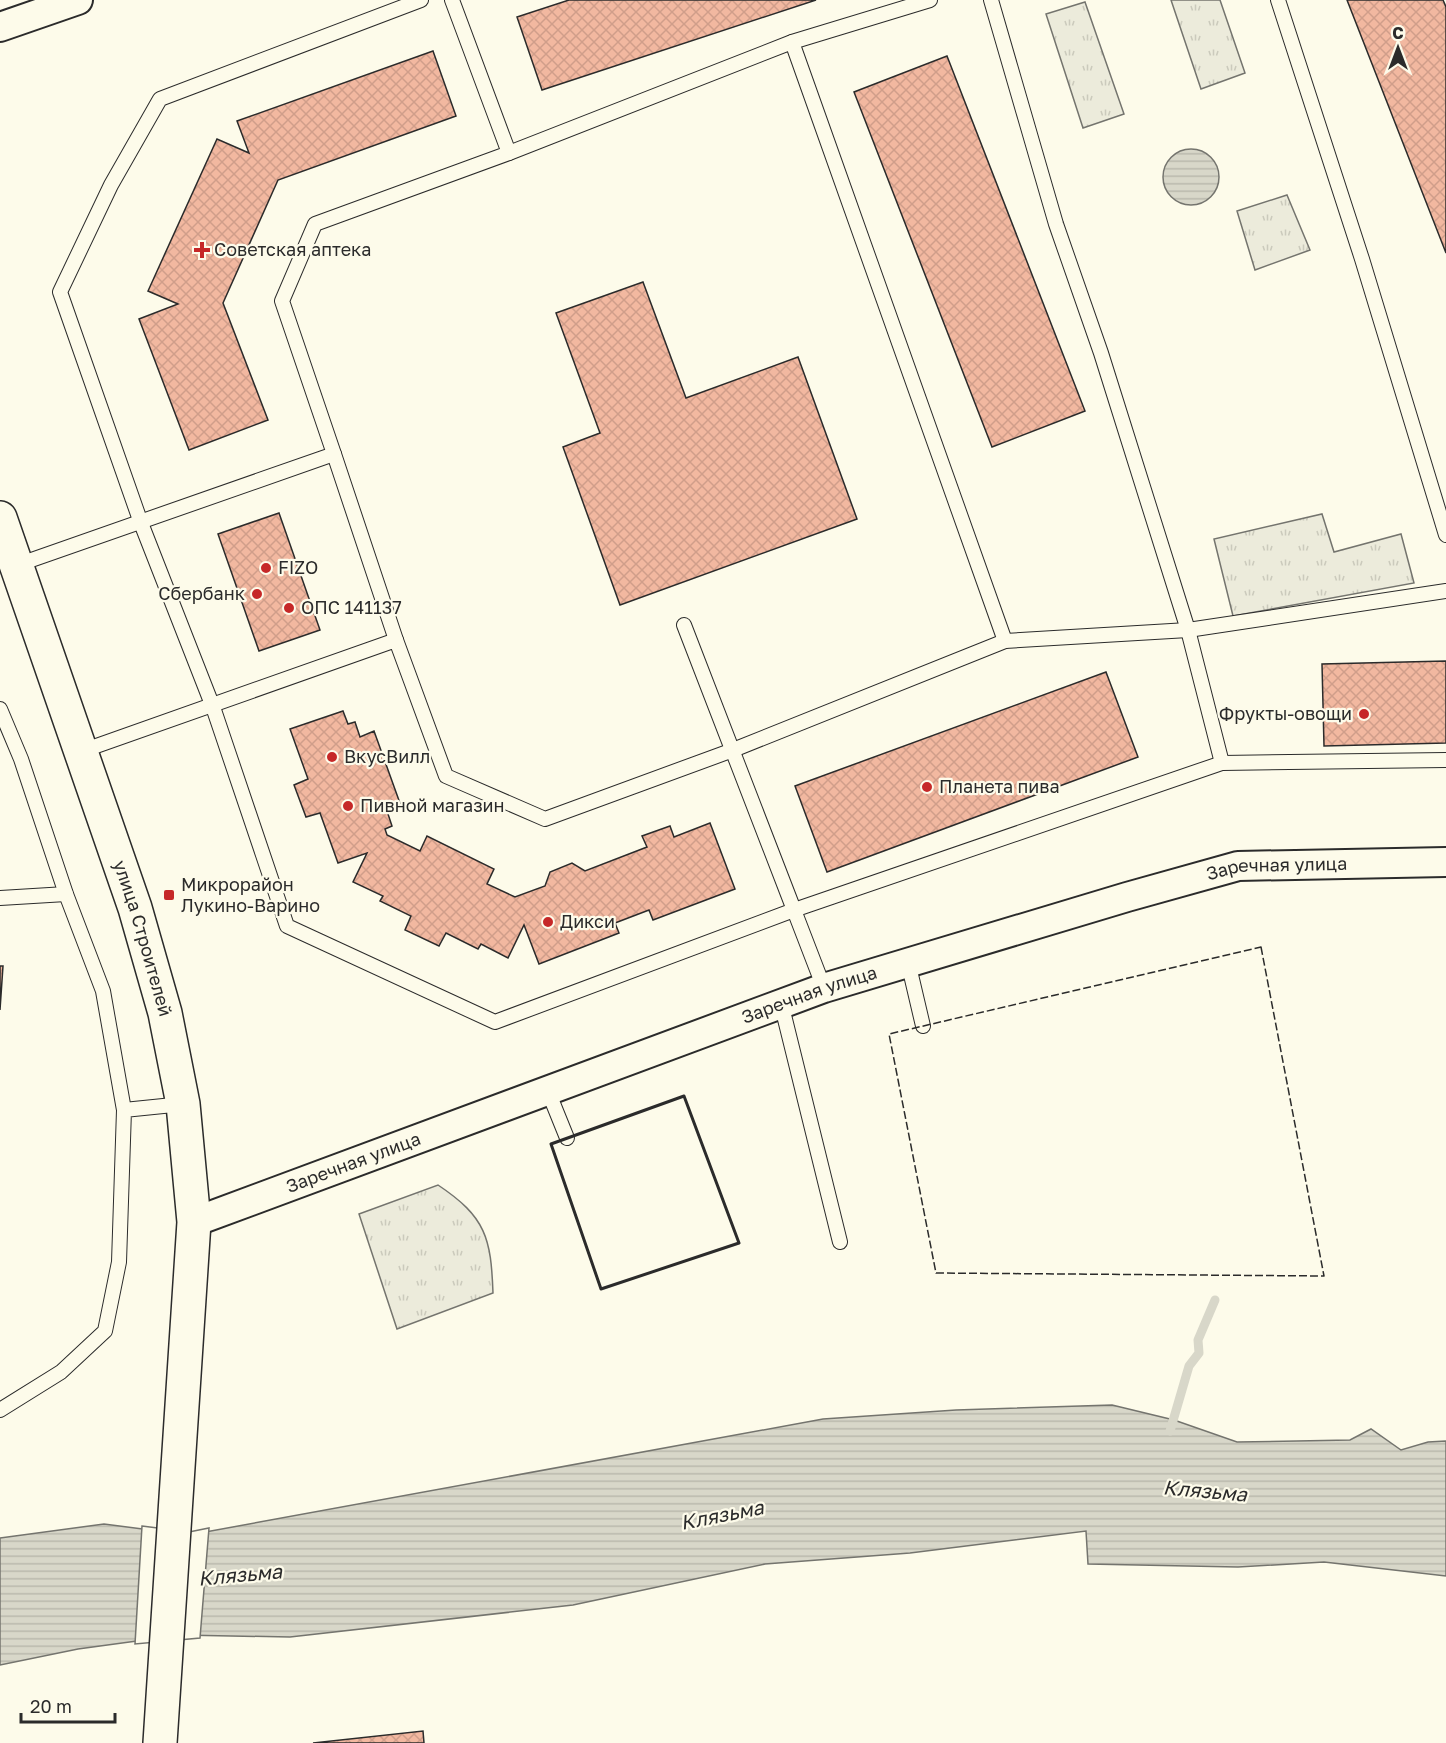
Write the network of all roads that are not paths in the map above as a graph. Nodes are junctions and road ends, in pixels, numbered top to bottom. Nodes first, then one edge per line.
1 (78, 0) edge
2 (421, 0) edge
3 (452, 0) edge
4 (930, 0) edge
5 (991, 0) edge
6 (1278, 0) edge
7 (0, 27) edge
8 (792, 42) junction
9 (509, 153) junction
10 (334, 454) junction
11 (0, 518) edge
12 (141, 523) junction
13 (1446, 535) edge
14 (17, 565) junction
15 (1446, 591) edge
16 (684, 625) dead end
17 (1188, 630) junction
18 (396, 640) junction
19 (1005, 641) junction
20 (213, 707) junction
21 (0, 709) edge
22 (733, 750) junction
23 (82, 751) junction
24 (1446, 760) edge
25 (1222, 763) junction
26 (1446, 862) edge
27 (66, 894) junction
28 (0, 898) edge
29 (794, 910) junction
30 (908, 962) junction
31 (824, 988) junction
32 (781, 1003) junction
33 (923, 1026) dead end
34 (548, 1091) junction
35 (183, 1104) junction
36 (124, 1110) junction
37 (567, 1138) dead end
38 (194, 1222) junction
39 (840, 1242) dead end
40 (0, 1410) edge
41 (160, 1743) edge

1 - 7 street
2 - 12 lane
3 - 9 lane
4 - 8 lane
5 - 17 lane
6 - 13 lane
8 - 9 lane
8 - 19 lane
9 - 10 lane
10 - 12 lane
10 - 18 lane
11 - 14 street, улица Строителей
12 - 14 lane
12 - 20 lane
14 - 23 street, улица Строителей
15 - 17 lane
16 - 22 lane
17 - 19 lane
17 - 25 lane
18 - 20 lane
18 - 22 lane
19 - 22 lane
20 - 23 lane
20 - 29 lane
21 - 27 lane
22 - 29 lane
23 - 35 street, улица Строителей
24 - 25 lane
25 - 29 lane
26 - 30 street, Заречная улица
27 - 28 lane
27 - 36 lane
29 - 31 lane
30 - 31 street, Заречная улица
30 - 33 lane
31 - 32 street, Заречная улица
32 - 34 street, Заречная улица
32 - 39 lane
34 - 37 lane
34 - 38 street, Заречная улица
35 - 36 lane
35 - 38 street, улица Строителей
36 - 40 lane
38 - 41 street, улица Строителей

